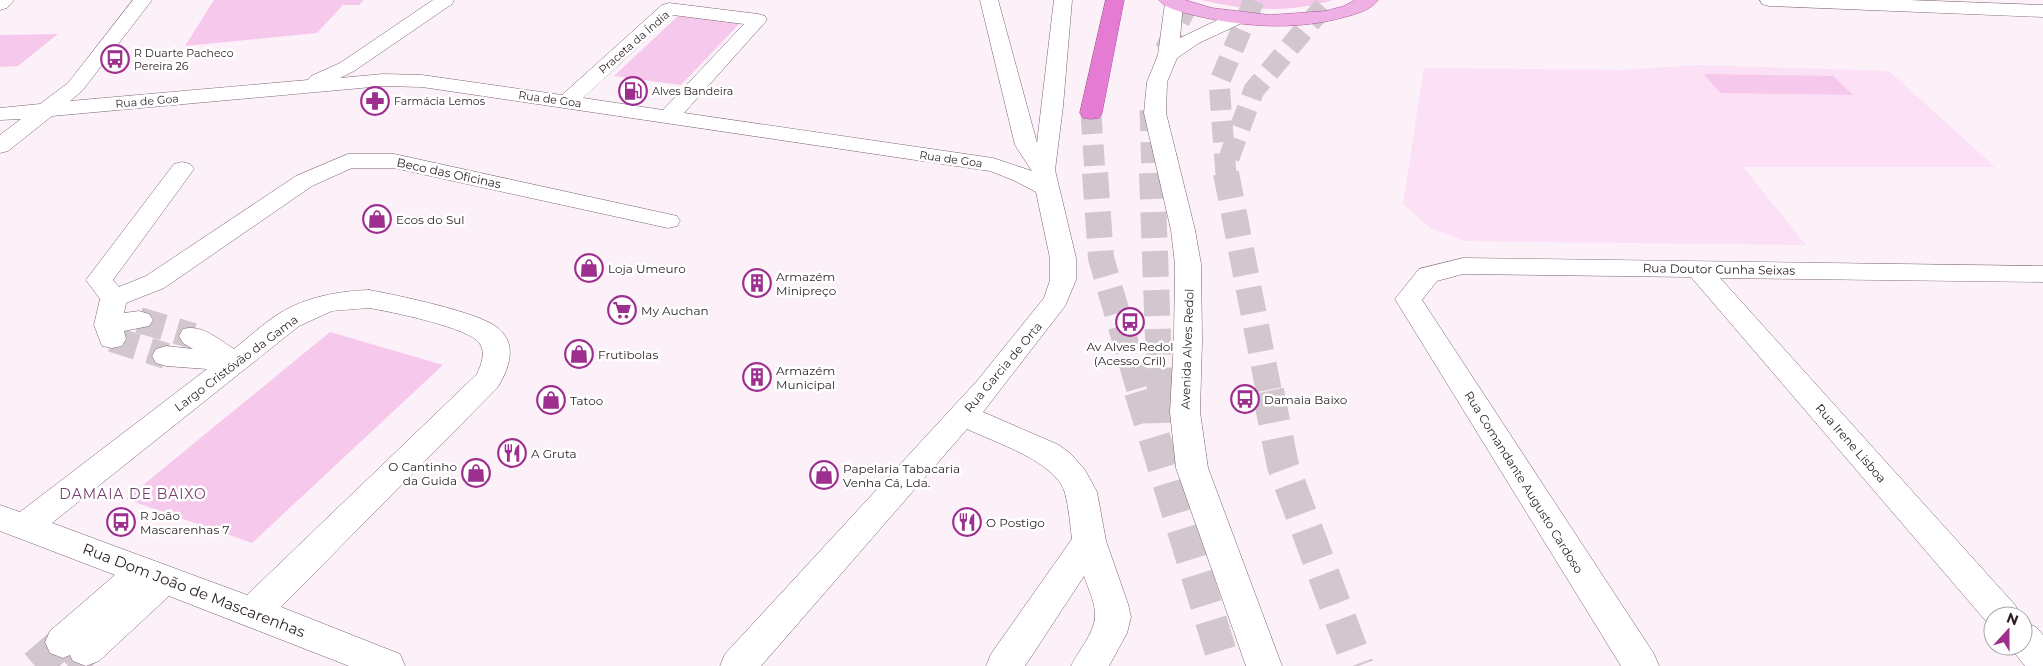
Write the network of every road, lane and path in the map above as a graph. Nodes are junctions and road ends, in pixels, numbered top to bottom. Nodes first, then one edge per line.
1 (5, 0) edge
2 (143, 0) edge
3 (445, 0) edge
4 (989, 0) edge
5 (1063, 0) edge
6 (1115, 0) edge
7 (1369, 0) edge
8 (1770, 0) edge
9 (1171, 1) edge
10 (0, 4) edge
11 (2043, 12) edge
12 (1237, 18) junction
13 (1168, 55) junction
14 (283, 88) junction
15 (567, 102) junction
16 (45, 110) junction
17 (1091, 112) tunnel mouth
18 (0, 114) edge
19 (668, 117) junction
20 (0, 146) edge
21 (182, 169) dead end
22 (1045, 180) junction
23 (668, 221) dead end
24 (1698, 269) junction
25 (2038, 279) edge
26 (114, 298) junction
27 (1408, 299) joint
28 (139, 320) tunnel mouth
29 (192, 336) tunnel mouth
30 (166, 356) tunnel mouth
31 (234, 362) junction
32 (963, 415) junction
33 (12, 523) edge
34 (1089, 541) junction
35 (154, 575) junction
36 (1994, 606) edge
37 (253, 612) junction
38 (74, 646) tunnel mouth
39 (2033, 650) edge
40 (2043, 661) edge
41 (386, 666) edge
42 (738, 666) edge
43 (1004, 666) edge
44 (1089, 666) edge
45 (1264, 666) edge
46 (1641, 666) edge

1 - 10 street
2 - 16 street
3 - 14 street
4 - 22 street, Rua Garcia de Orta
5 - 22 street
6 - 17 highway
7 - 12 main road
8 - 11 street
9 - 12 main road
9 - 13 street, Avenida Alves Redol
12 - 13 street
13 - 45 street, Avenida Alves Redol
14 - 15 street, Rua de Goa
14 - 16 street, Rua de Goa
15 - 19 street, Rua de Goa
15 - 19 street, Praceta da Índia
16 - 18 street, Rua de Goa
16 - 20 street
19 - 22 street, Rua de Goa
21 - 26 street
22 - 32 street, Rua Garcia de Orta
23 - 26 street, Beco das Oficinas
24 - 25 street, Rua Doutor Cunha Seixas
24 - 27 street, Rua Doutor Cunha Seixas
24 - 36 street, Rua Irene Lisboa
26 - 28 street
27 - 46 street, Rua Comandante Augusto Cardoso
29 - 31 street
30 - 31 street
31 - 33 street, Largo Cristóvão da Gama
31 - 37 street, Largo Cristóvão da Gama
32 - 34 street
32 - 42 street, Rua Garcia de Orta
33 - 35 street, Rua Dom João de Mascarenhas
34 - 43 street
34 - 44 street
35 - 37 street, Rua Dom João de Mascarenhas
35 - 38 street
37 - 41 street, Rua Dom João de Mascarenhas
39 - 40 street

